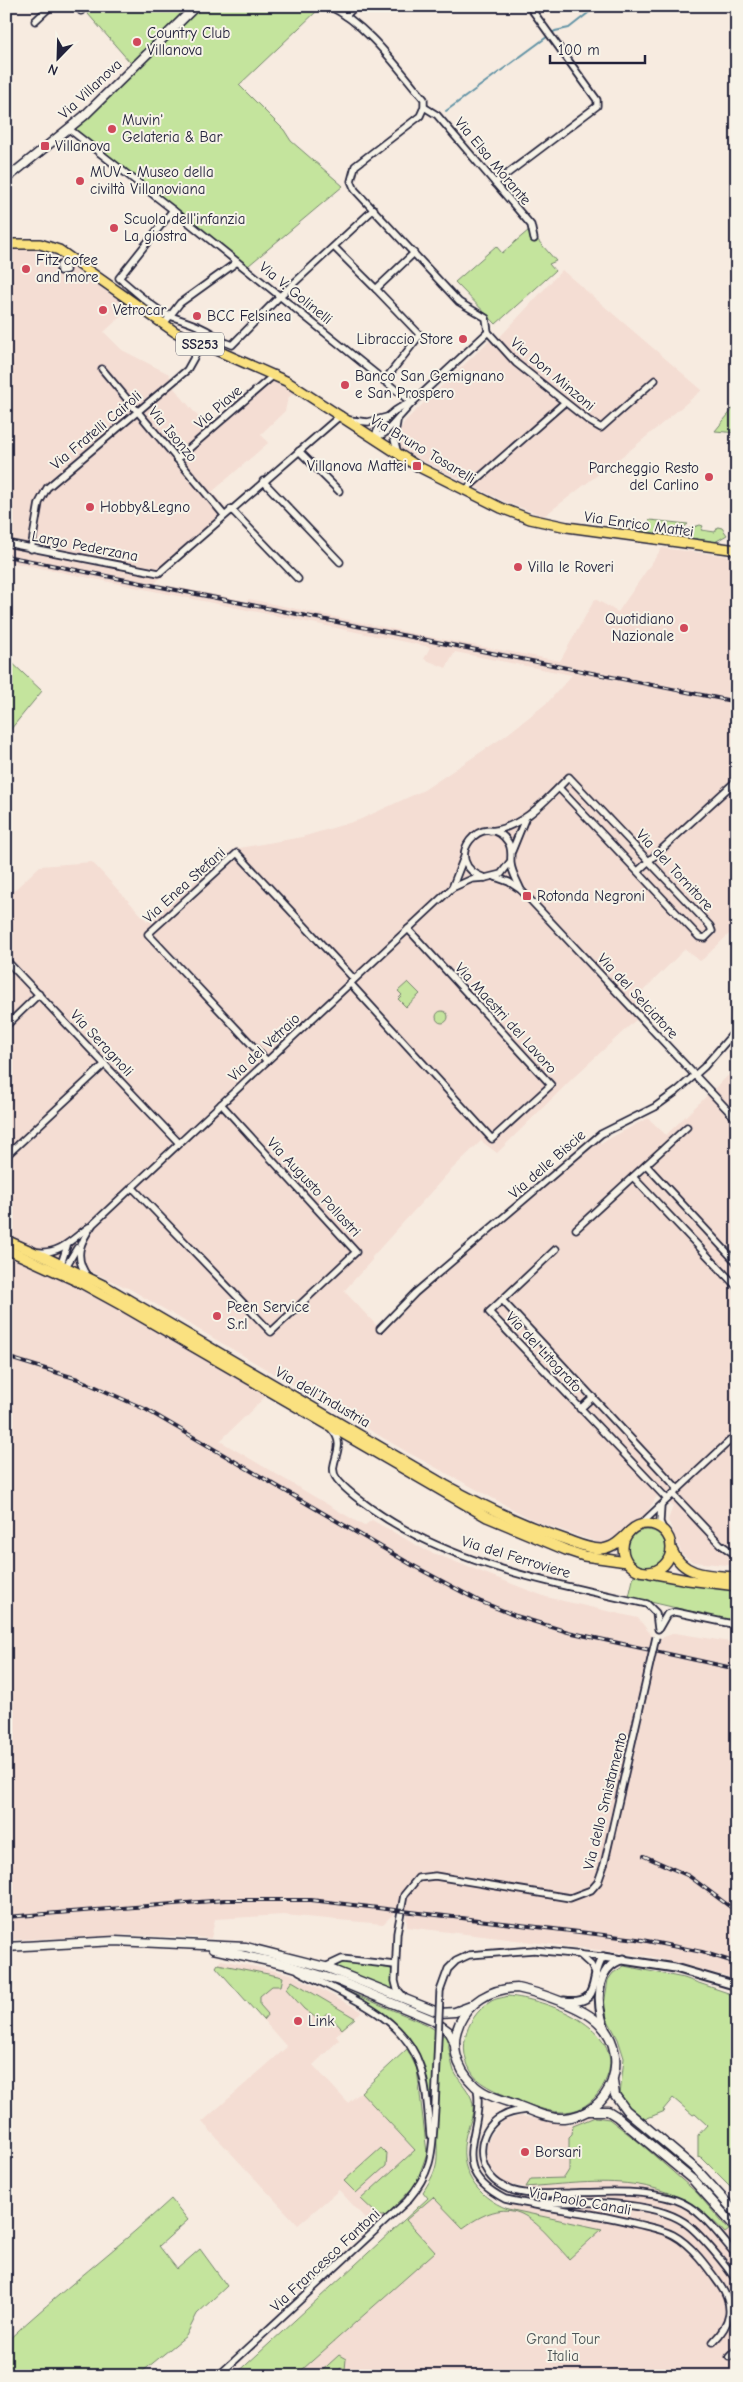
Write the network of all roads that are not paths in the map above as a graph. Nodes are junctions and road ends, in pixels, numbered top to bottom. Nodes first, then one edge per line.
1 (51, 6) edge
2 (196, 6) edge
3 (329, 6) edge
4 (355, 6) edge
5 (529, 6) edge
6 (346, 16) junction
7 (35, 21) dead end
8 (424, 107) junction
9 (69, 129) junction
10 (21, 166) junction
11 (6, 174) edge
12 (6, 179) edge
13 (495, 183) junction
14 (173, 210) junction
15 (374, 210) junction
16 (534, 239) dead end
17 (6, 244) edge
18 (334, 247) junction
19 (414, 253) junction
20 (237, 262) junction
21 (376, 289) junction
22 (280, 296) junction
23 (169, 316) junction
24 (163, 324) junction
25 (488, 332) junction
26 (222, 341) junction
27 (201, 344) junction
28 (219, 352) junction
29 (102, 369) dead end
30 (275, 374) junction
31 (655, 380) dead end
32 (384, 381) junction
33 (412, 403) junction
34 (564, 403) junction
35 (138, 412) junction
36 (391, 415) junction
37 (345, 417) junction
38 (398, 420) junction
39 (375, 438) junction
40 (299, 451) junction
41 (398, 454) junction
42 (177, 459) junction
43 (263, 481) junction
44 (464, 491) junction
45 (339, 492) dead end
46 (231, 509) junction
47 (224, 515) junction
48 (538, 521) joint
49 (6, 543) edge
50 (31, 548) junction
51 (737, 550) edge
52 (340, 562) dead end
53 (298, 579) dead end
54 (737, 780) edge
55 (559, 788) junction
56 (525, 819) junction
57 (490, 831) junction
58 (512, 852) junction
59 (464, 855) junction
60 (649, 861) junction
61 (510, 862) junction
62 (638, 872) junction
63 (495, 877) junction
64 (485, 878) junction
65 (452, 888) junction
66 (521, 890) junction
67 (408, 929) junction
68 (6, 960) edge
69 (352, 981) junction
70 (39, 994) junction
71 (6, 1026) edge
72 (737, 1029) edge
73 (267, 1061) junction
74 (105, 1064) junction
75 (695, 1075) junction
76 (220, 1104) junction
77 (737, 1120) edge
78 (687, 1127) dead end
79 (179, 1143) junction
80 (6, 1156) edge
81 (646, 1165) junction
82 (633, 1177) junction
83 (132, 1187) junction
84 (93, 1224) junction
85 (576, 1229) dead end
86 (6, 1240) edge
87 (81, 1242) junction
88 (68, 1244) junction
89 (556, 1249) dead end
90 (6, 1250) edge
91 (34, 1252) junction
92 (737, 1262) edge
93 (62, 1268) junction
94 (88, 1278) junction
95 (737, 1287) edge
96 (502, 1300) junction
97 (380, 1329) dead end
98 (593, 1397) junction
99 (580, 1409) junction
100 (330, 1428) junction
101 (737, 1434) edge
102 (678, 1489) junction
103 (673, 1494) junction
104 (667, 1500) junction
105 (661, 1506) junction
106 (640, 1525) junction
107 (664, 1531) junction
108 (629, 1532) junction
109 (672, 1550) junction
110 (737, 1556) edge
111 (627, 1562) junction
112 (650, 1572) junction
113 (737, 1577) edge
114 (737, 1586) edge
115 (737, 1625) edge
116 (658, 1628) junction
117 (179, 1944) junction
118 (6, 1947) edge
119 (577, 1953) junction
120 (603, 1957) junction
121 (625, 1959) junction
122 (287, 1965) junction
123 (395, 1965) junction
124 (325, 1967) junction
125 (606, 1971) junction
126 (595, 1973) junction
127 (737, 1986) edge
128 (407, 1999) junction
129 (550, 1999) junction
130 (471, 2006) junction
131 (605, 2030) junction
132 (456, 2045) junction
133 (613, 2081) junction
134 (477, 2088) junction
135 (529, 2110) junction
136 (588, 2111) junction
137 (432, 2152) junction
138 (525, 2203) junction
139 (737, 2214) edge
140 (737, 2229) edge
141 (737, 2256) edge
142 (737, 2282) edge
143 (713, 2342) dead end
144 (737, 2350) edge
145 (729, 2357) dead end
146 (218, 2376) edge

1 - 7 street
2 - 9 main road, Via Villanova
3 - 6 street
4 - 6 street
5 - 13 street
6 - 8 street
8 - 13 street, Via Elsa Morante
8 - 15 street, Via Don Minzoni
9 - 10 main road, Via Villanova
9 - 14 street, Via V. Golinelli
10 - 11 main road, Via Villanova
10 - 12 main road, Via Villanova
13 - 16 street, Via Elsa Morante
14 - 20 street, Via V. Golinelli
14 - 23 street
15 - 18 street
15 - 19 street, Via Don Minzoni
17 - 24 main road, Via Bruno Tosarelli / SS253
18 - 21 street
18 - 22 street
19 - 21 street
19 - 25 street, Via Don Minzoni
20 - 22 street, Via V. Golinelli
20 - 23 street
21 - 32 street
22 - 26 street
22 - 32 street, Via V. Golinelli
23 - 24 street
23 - 26 street
24 - 27 main road, Via Bruno Tosarelli / SS253
25 - 33 street
25 - 34 street, Via Don Minzoni
26 - 28 street
27 - 28 main road, Via Bruno Tosarelli / SS253
27 - 35 street, Via Fratelli Cairoli
28 - 30 main road, Via Bruno Tosarelli / SS253
29 - 35 street, Via Isonzo
30 - 37 main road, Via Bruno Tosarelli / SS253
30 - 42 street, Via Piave
31 - 34 street, Via Don Minzoni
32 - 33 street, Via V. Golinelli
33 - 36 street
33 - 38 street
34 - 44 street
35 - 42 street, Via Isonzo
35 - 50 street, Via Fratelli Cairoli
36 - 37 street
36 - 39 street
37 - 39 main road, Via Bruno Tosarelli / SS253
37 - 40 street
38 - 39 street
38 - 41 street
39 - 41 main road, Via Bruno Tosarelli / SS253
40 - 43 street
40 - 45 street
41 - 44 main road, Via Bruno Tosarelli / SS253
42 - 47 street, Via Isonzo
43 - 46 street
43 - 52 street
44 - 48 main road, Via Bruno Tosarelli / SS253
46 - 47 street
46 - 53 street
47 - 50 street, Largo Pederzana
48 - 51 main road, Via Enrico Mattei
49 - 50 street, Largo Pederzana
54 - 60 street
55 - 56 street
55 - 60 street, Via del Tornitore
55 - 62 street, Via del Tornitore
56 - 57 street
56 - 58 street
57 - 58 street
57 - 59 street
58 - 61 street
59 - 64 street
59 - 65 street, Via del Vetraio
60 - 62 street
60 - 62 street, Via del Tornitore
61 - 63 street
61 - 66 street, Via del Selciatore
63 - 64 street
63 - 66 street, Via del Selciatore
64 - 65 street, Via del Vetraio
65 - 67 street, Via del Vetraio
66 - 75 street, Via del Selciatore
67 - 69 street, Via del Vetraio
67 - 69 street, Via Maestri del Lavoro
68 - 70 street, Via Seragnoli
69 - 73 street, Via del Vetraio
69 - 73 street, Via Enea Stefani
70 - 71 street
70 - 74 street, Via Seragnoli
72 - 75 street, Via delle Biscie
73 - 76 street, Via del Vetraio
74 - 79 street, Via Seragnoli
74 - 80 street
75 - 77 street, Via del Selciatore
75 - 97 street, Via delle Biscie
76 - 79 street, Via del Vetraio
76 - 83 street, Via Augusto Pollastri
78 - 81 street
79 - 83 street, Via del Vetraio
81 - 82 street
81 - 92 street
82 - 85 street
82 - 95 street
83 - 84 street, Via del Vetraio
84 - 87 street, Via del Vetraio
84 - 88 street, Via del Vetraio
86 - 91 main road, Via dell'Industria
87 - 93 street, Via del Vetraio
87 - 94 street
88 - 91 street, Via del Vetraio
88 - 93 street, Via del Vetraio
89 - 96 street
90 - 93 main road, Via dell'Industria
91 - 93 main road, Via dell'Industria
93 - 94 main road, Via dell'Industria
93 - 100 main road, Via dell'Industria
94 - 108 main road, Via dell'Industria
96 - 98 street, Via del Litografo
96 - 99 street, Via del Litografo
98 - 99 street
98 - 102 street, Via del Litografo
99 - 104 street, Via del Litografo
100 - 111 main road, Via dell'Industria
100 - 116 street, Via del Ferroviere
101 - 102 street
102 - 103 street
103 - 104 street
103 - 110 street
104 - 105 street
105 - 106 street
105 - 107 street
106 - 107 main road
106 - 108 main road
107 - 109 main road
108 - 111 main road
109 - 112 main road
109 - 113 main road
111 - 112 main road
112 - 114 main road
115 - 116 street
116 - 123 street, Via dello Smistamento, bridge
117 - 118 main road
117 - 122 main road
117 - 124 main road
119 - 120 street, Via Francesco Fantoni
119 - 126 street
119 - 137 street, Via Francesco Fantoni, bridge
120 - 121 street
120 - 125 street
120 - 126 street
121 - 125 street
121 - 127 street
122 - 132 main road
122 - 137 street, Via Francesco Fantoni
123 - 124 street
123 - 128 street, Via dello Smistamento
124 - 128 main road
125 - 131 street
126 - 129 street
128 - 130 main road
129 - 130 main road
129 - 131 main road
130 - 132 main road
131 - 133 main road
132 - 134 main road
133 - 136 main road
133 - 139 main road
134 - 135 main road
134 - 138 street, Via Paolo Canali
135 - 136 main road
135 - 141 street, Via Paolo Canali
136 - 140 main road
137 - 146 street, Via Francesco Fantoni
138 - 142 street
138 - 143 street, Via Paolo Canali
144 - 145 street

